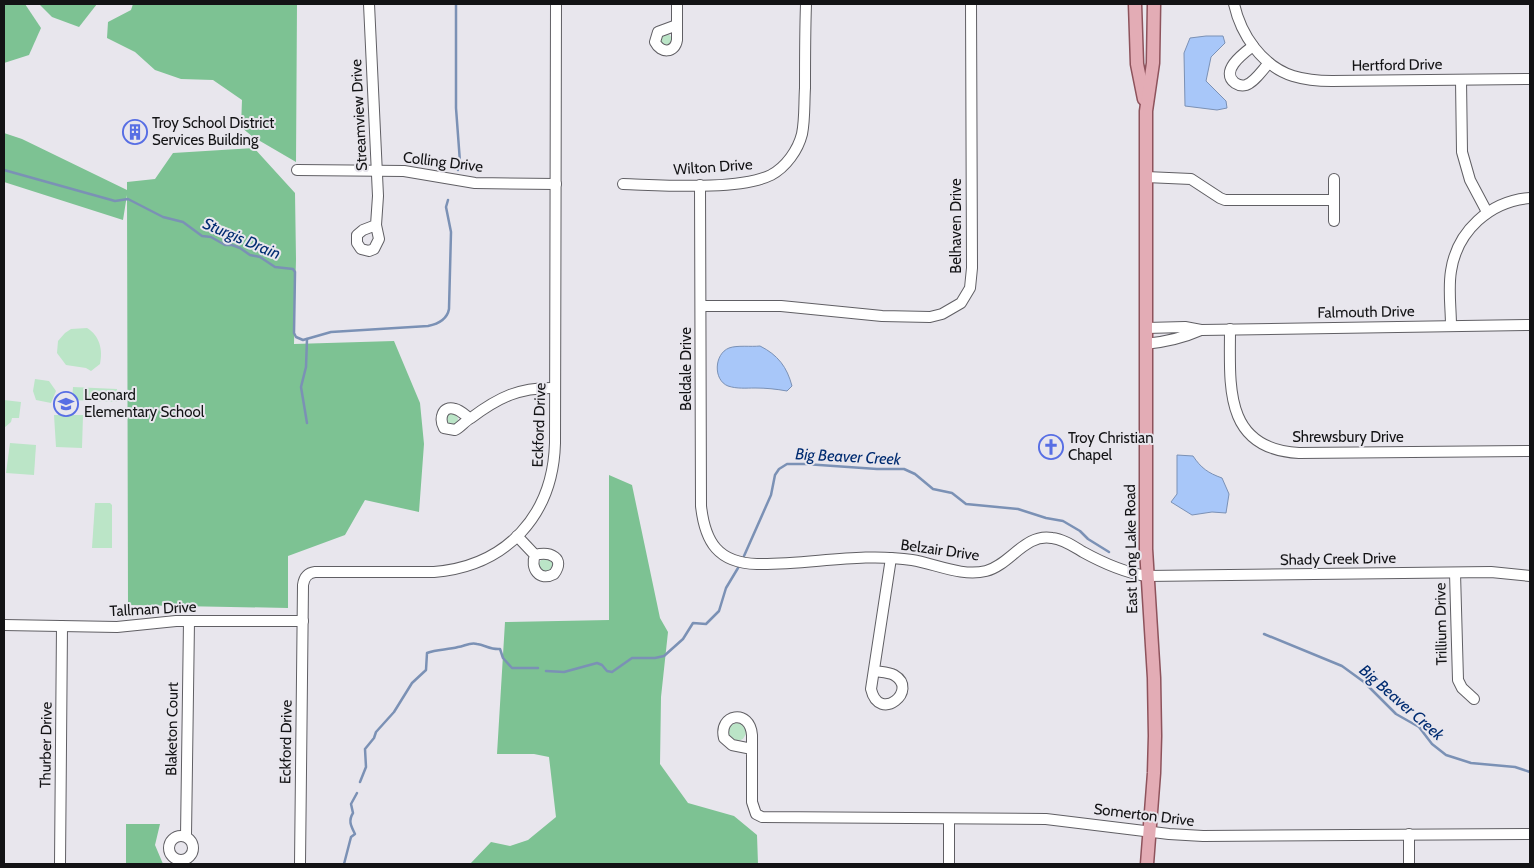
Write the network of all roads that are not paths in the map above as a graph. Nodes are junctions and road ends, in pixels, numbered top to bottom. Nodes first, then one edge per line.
1 (369, 4) edge
2 (556, 4) edge
3 (677, 4) edge
4 (806, 4) edge
5 (972, 4) edge
6 (1135, 4) edge
7 (1141, 4) edge
8 (1234, 4) edge
9 (1154, 10) edge
10 (677, 25) dead end
11 (1253, 46) junction
12 (1269, 63) junction
13 (1530, 79) edge
14 (1461, 80) junction
15 (1146, 112) junction
16 (297, 170) dead end
17 (377, 171) junction
18 (1146, 177) junction
19 (1334, 179) dead end
20 (556, 184) junction
21 (623, 184) dead end
22 (700, 185) junction
23 (1530, 198) edge
24 (1334, 200) junction
25 (1487, 212) junction
26 (1334, 221) dead end
27 (376, 225) dead end
28 (702, 306) junction
29 (1451, 326) junction
30 (1530, 326) edge
31 (1146, 328) junction
32 (1230, 328) junction
33 (1201, 330) junction
34 (1145, 344) junction
35 (556, 388) junction
36 (469, 418) dead end
37 (1530, 451) edge
38 (517, 536) junction
39 (716, 549) joint
40 (535, 555) dead end
41 (891, 558) junction
42 (1455, 572) junction
43 (1146, 576) junction
44 (1530, 576) edge
45 (188, 621) junction
46 (303, 621) junction
47 (4, 626) edge
48 (62, 626) junction
49 (875, 671) dead end
50 (1474, 699) dead end
51 (752, 749) dead end
52 (949, 819) junction
53 (1150, 832) junction
54 (1409, 834) junction
55 (1530, 834) edge
56 (186, 836) dead end
57 (60, 864) edge
58 (300, 864) edge
59 (949, 864) edge
60 (1146, 864) edge
61 (1409, 864) edge

1 - 17 street, Streamview Drive
2 - 20 street, Eckford Drive
3 - 10 street
4 - 22 street, Wilton Drive
5 - 28 street, Belhaven Drive
6 - 15 main road, East Long Lake Road
7 - 9 main road
8 - 11 street, Hertford Drive
9 - 15 main road, East Long Lake Road
11 - 12 street, Hertford Drive
11 - 12 street
12 - 14 street, Hertford Drive
13 - 14 street, Hertford Drive
14 - 25 street
15 - 18 main road, East Long Lake Road
16 - 17 street, Colling Drive
17 - 20 street, Colling Drive
17 - 27 street, Streamview Drive
18 - 24 street
18 - 31 main road, East Long Lake Road
19 - 24 street
20 - 35 street, Eckford Drive
21 - 22 street, Wilton Drive
22 - 28 street, Beldale Drive
23 - 25 street
24 - 26 street
25 - 29 street
28 - 39 street, Beldale Drive
29 - 30 street, Falmouth Drive
29 - 32 street, Falmouth Drive
31 - 33 street, Falmouth Drive
31 - 34 main road, East Long Lake Road
32 - 33 street, Falmouth Drive
32 - 37 street, Shrewsbury Drive
33 - 34 street, Falmouth Drive
34 - 43 main road, East Long Lake Road
35 - 36 street
35 - 38 street, Eckford Drive
38 - 40 street
38 - 46 street, Eckford Drive
39 - 41 street, Belzair Drive
41 - 43 street, Belzair Drive
41 - 49 street
42 - 43 street, Shady Creek Drive
42 - 44 street, Shady Creek Drive
42 - 50 street, Trillium Drive
43 - 53 main road, East Long Lake Road
45 - 46 street, Tallman Drive
45 - 48 street, Tallman Drive
45 - 56 street, Blaketon Court
46 - 58 street, Eckford Drive
47 - 48 street, Tallman Drive
48 - 57 street, Thurber Drive
51 - 52 street, Somerton Drive
52 - 53 street, Somerton Drive
52 - 59 street
53 - 54 street, Somerton Drive
53 - 60 main road, East Long Lake Road
54 - 55 street, Somerton Drive
54 - 61 street

